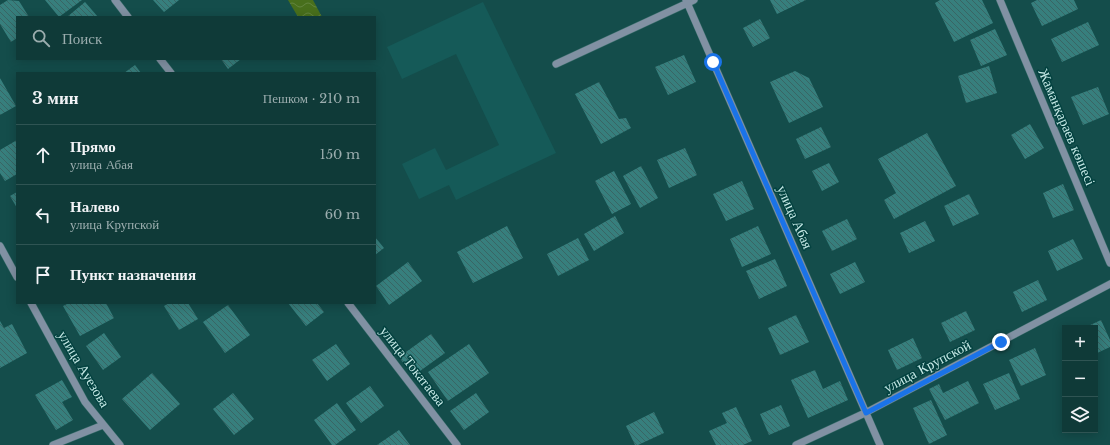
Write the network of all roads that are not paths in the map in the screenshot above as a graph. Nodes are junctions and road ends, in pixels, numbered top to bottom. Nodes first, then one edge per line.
1 (115, 0) edge
2 (1000, 0) edge
3 (689, 1) edge
4 (127, 16) edge
5 (161, 60) edge
6 (556, 64) dead end
7 (170, 72) edge
8 (0, 246) edge
9 (1110, 263) edge
10 (16, 275) edge
11 (1110, 284) edge
12 (32, 304) edge
13 (349, 304) edge
14 (866, 413) junction
15 (103, 425) junction
16 (53, 445) edge
17 (120, 445) edge
18 (457, 445) edge
19 (796, 445) edge
20 (880, 445) edge

1 - 4 street
2 - 9 street, Жаманқараев көшесі
3 - 6 street
3 - 14 street, улица Абая
5 - 7 street
8 - 10 street
11 - 14 street, улица Крупской
12 - 15 street, улица Ауезова
13 - 18 street, улица Токатаева
14 - 19 street, улица Крупской
14 - 20 street, улица Абая
15 - 16 street
15 - 17 street, улица Ауезова

